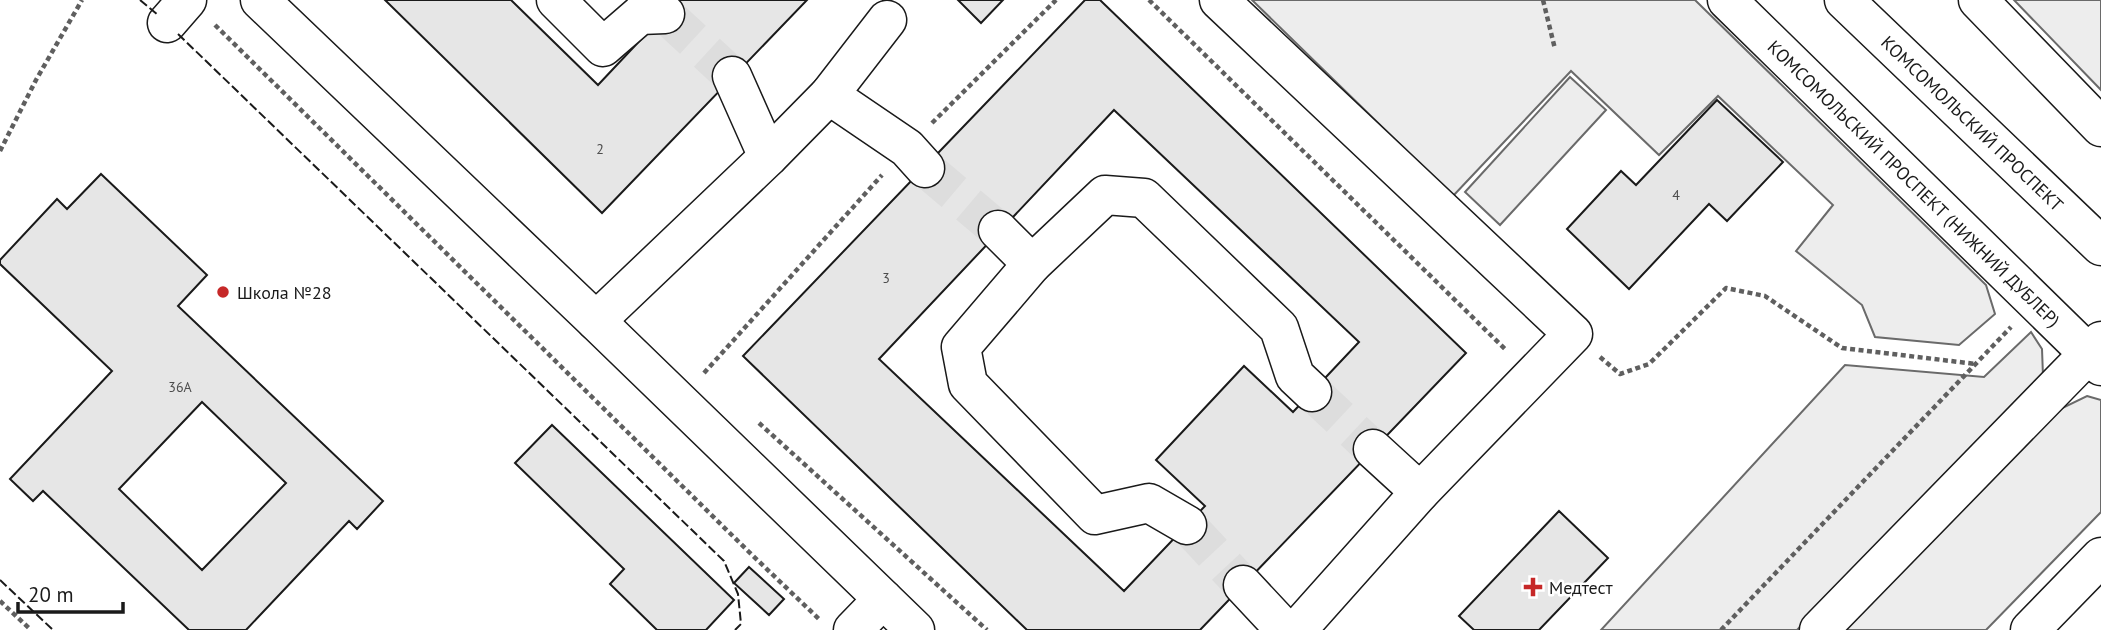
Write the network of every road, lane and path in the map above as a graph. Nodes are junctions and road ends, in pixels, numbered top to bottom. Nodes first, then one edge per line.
1 (82, 0) edge
2 (260, 0) edge
3 (556, 0) edge
4 (1056, 0) edge
5 (1149, 0) edge
6 (1219, 0) edge
7 (1543, 0) edge
8 (1727, 0) edge
9 (1844, 0) edge
10 (1978, 0) edge
11 (188, 14) edge
12 (665, 14) dead end
13 (887, 20) dead end
14 (1555, 49) dead end
15 (732, 76) tunnel mouth
16 (829, 95) junction
17 (2101, 127) edge
18 (0, 151) edge
19 (768, 156) junction
20 (916, 158) junction
21 (998, 230) tunnel mouth
22 (2101, 246) edge
23 (1032, 264) junction
24 (2039, 307) junction
25 (596, 321) junction
26 (1573, 334) junction
27 (2097, 353) edge
28 (1977, 364) junction
29 (1532, 376) junction
30 (713, 381) dead end
31 (1312, 392) tunnel mouth
32 (754, 418) dead end
33 (1373, 449) tunnel mouth
34 (1420, 492) junction
35 (1187, 525) tunnel mouth
36 (2101, 557) edge
37 (1243, 585) tunnel mouth
38 (883, 599) junction
39 (0, 601) edge
40 (837, 626) edge
41 (31, 630) edge
42 (915, 630) edge
43 (986, 630) edge
44 (1285, 630) edge
45 (1297, 630) edge
46 (1721, 630) edge
47 (1819, 630) edge
48 (2030, 630) edge

1 - 18 path
2 - 25 street
3 - 12 street
4 - 20 path
5 - 29 path
6 - 26 street
7 - 14 path
8 - 24 street, КОМСОМОЛЬСКИЙ ПРОСПЕКТ (НИЖНИЙ ДУБЛЕР)
9 - 22 street, КОМСОМОЛЬСКИЙ ПРОСПЕКТ
10 - 17 street
11 - 40 path
13 - 16 street
15 - 19 street
16 - 19 street
16 - 20 street
19 - 25 street
20 - 30 path
21 - 23 street
23 - 31 street
23 - 35 street
24 - 27 street, КОМСОМОЛЬСКИЙ ПРОСПЕКТ (НИЖНИЙ ДУБЛЕР)
24 - 28 path
25 - 38 street
26 - 28 path
26 - 29 street
27 - 47 street
28 - 46 path
29 - 34 street
32 - 43 path
33 - 34 street
34 - 45 street
36 - 48 street
37 - 44 street
38 - 40 street
38 - 42 street
39 - 41 path

